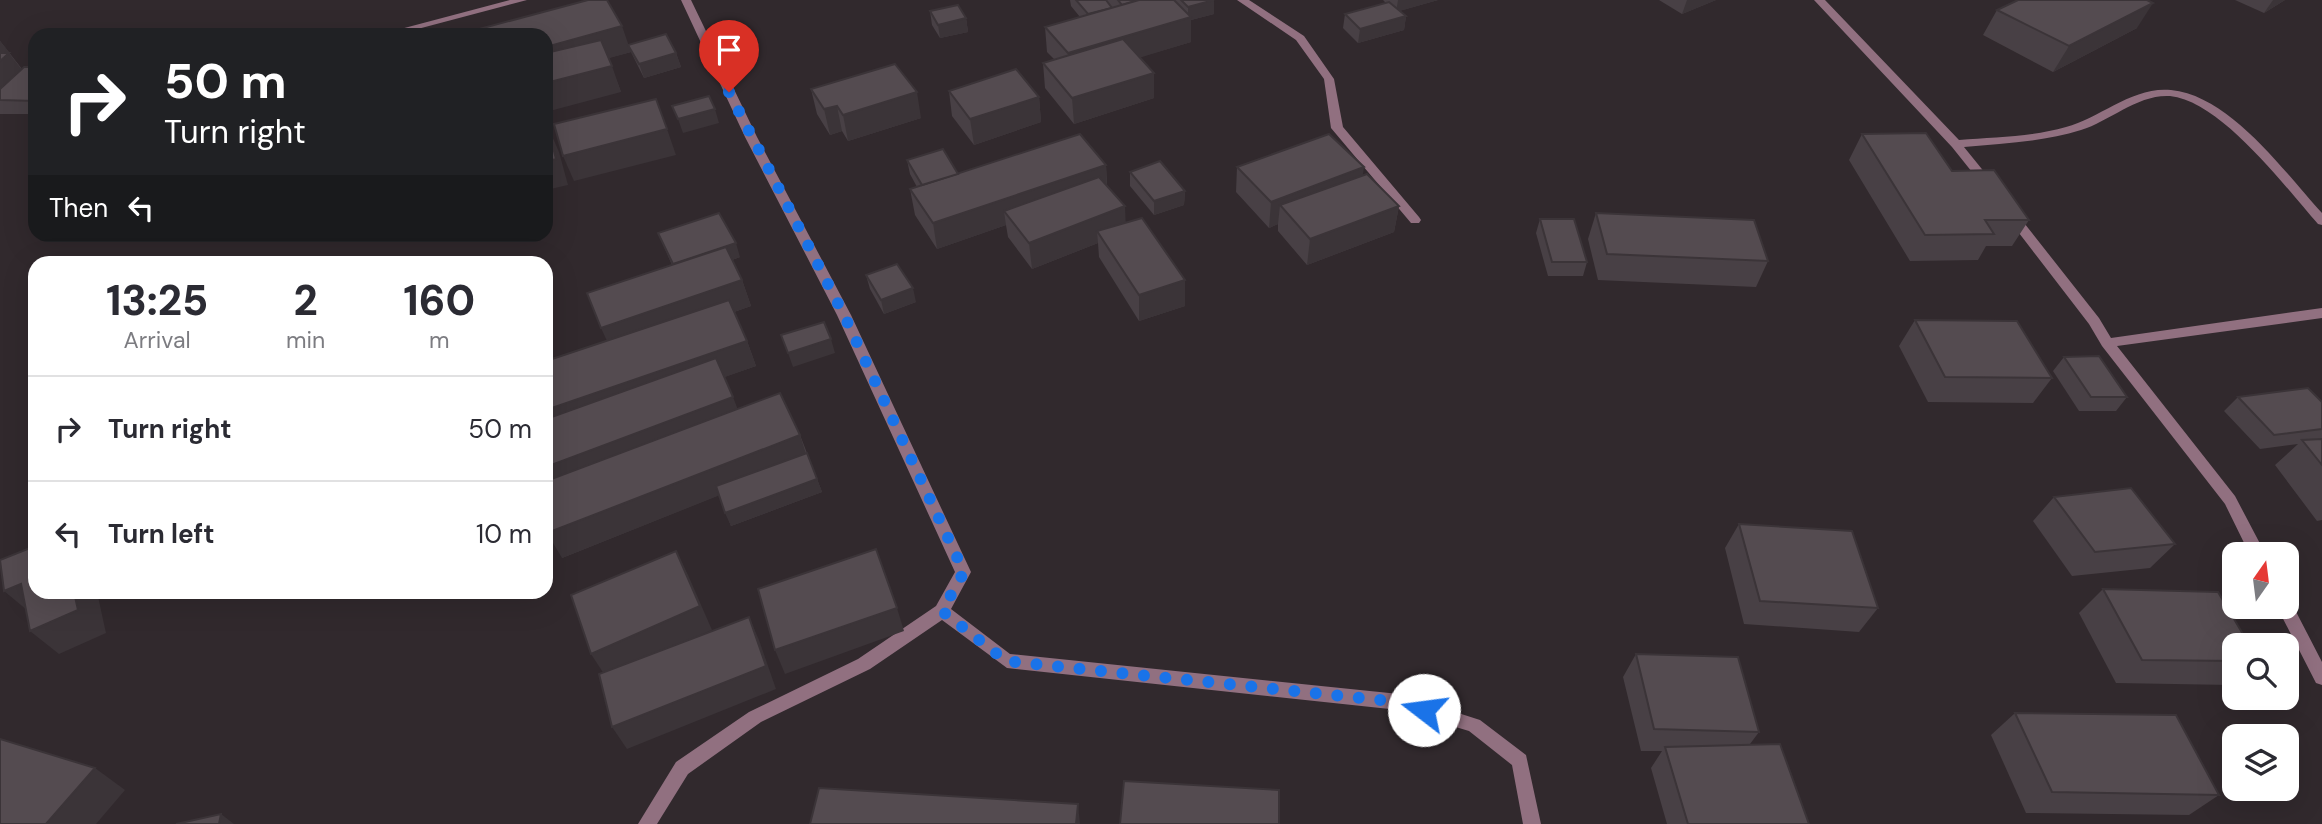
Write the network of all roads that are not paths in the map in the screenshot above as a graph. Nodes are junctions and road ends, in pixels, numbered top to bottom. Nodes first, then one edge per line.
1 (522, 0) edge
2 (686, 0) edge
3 (1242, 0) edge
4 (1819, 0) edge
5 (411, 28) edge
6 (1956, 144) junction
7 (1415, 220) dead end
8 (2322, 221) edge
9 (2322, 313) edge
10 (2107, 343) junction
11 (2251, 542) edge
12 (942, 611) junction
13 (2292, 620) edge
14 (2322, 678) edge
15 (647, 824) edge
16 (1532, 824) edge

1 - 5 street
2 - 12 street
3 - 7 street
4 - 6 street
6 - 8 street
6 - 10 street
9 - 10 street
10 - 11 street
12 - 15 street
12 - 16 street
13 - 14 street

